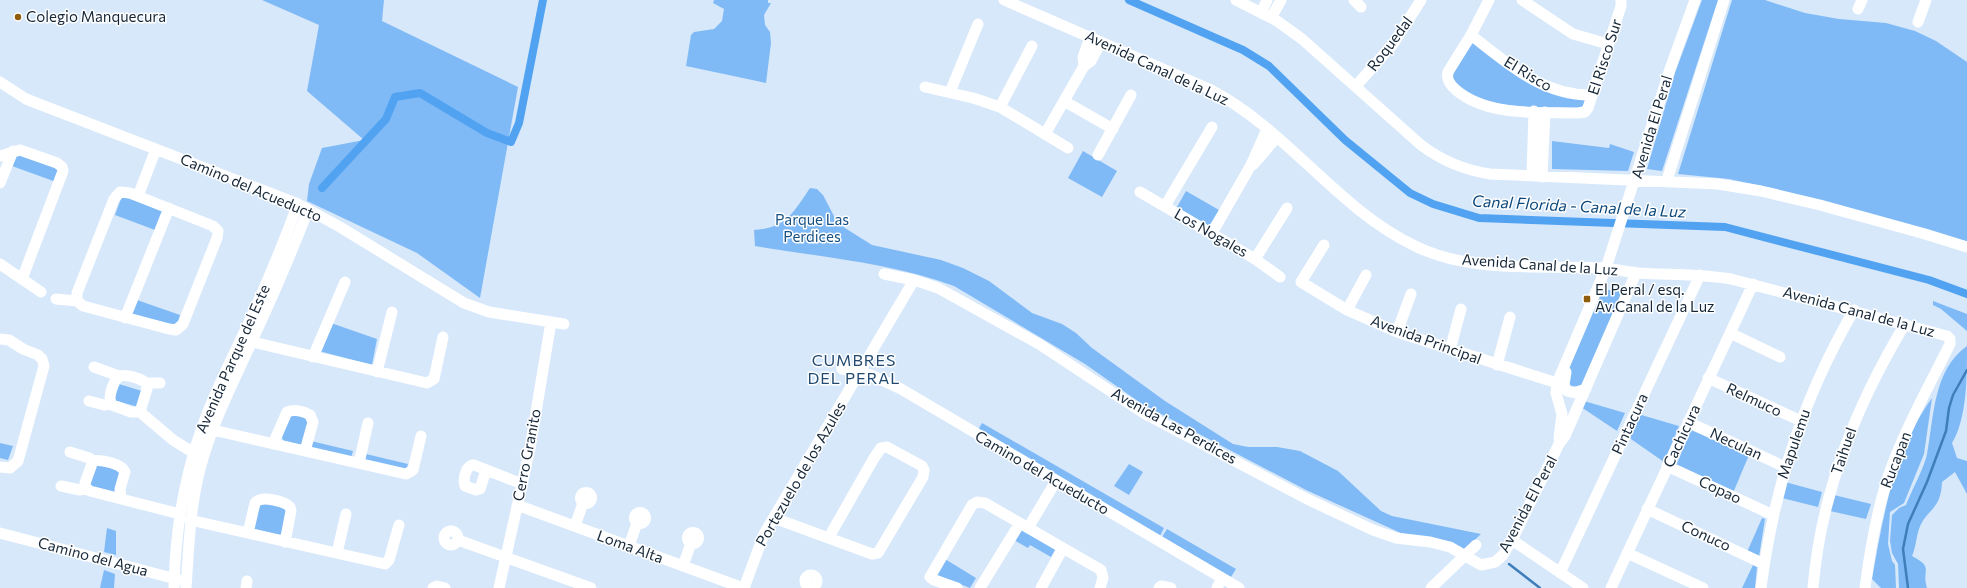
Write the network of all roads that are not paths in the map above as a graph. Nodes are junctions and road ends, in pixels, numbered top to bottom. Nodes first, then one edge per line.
1 (1004, 0) edge
2 (1236, 0) edge
3 (1267, 0) edge
4 (1281, 0) edge
5 (1421, 0) edge
6 (1489, 0) edge
7 (1522, 0) edge
8 (1621, 0) edge
9 (1695, 0) edge
10 (1724, 0) edge
11 (1926, 0) edge
12 (1261, 13) junction
13 (1271, 18) junction
14 (1918, 22) dead end
15 (978, 24) dead end
16 (1471, 36) junction
17 (1090, 37) junction
18 (1101, 42) junction
19 (1608, 44) junction
20 (1032, 46) dead end
21 (1084, 66) junction
22 (0, 82) edge
23 (1356, 86) junction
24 (925, 87) dead end
25 (950, 92) junction
26 (1131, 95) dead end
27 (1592, 95) junction
28 (1064, 101) junction
29 (1000, 107) junction
30 (1540, 112) junction
31 (1212, 127) dead end
32 (1113, 128) junction
33 (1267, 129) junction
34 (1045, 134) junction
35 (1277, 138) junction
36 (1068, 148) dead end
37 (156, 149) junction
38 (13, 151) junction
39 (1098, 155) dead end
40 (0, 156) edge
41 (1251, 165) junction
42 (1537, 176) junction
43 (1667, 180) junction
44 (1636, 181) junction
45 (0, 182) edge
46 (1140, 192) dead end
47 (138, 196) junction
48 (298, 204) junction
49 (1165, 206) junction
50 (169, 208) junction
51 (1287, 208) dead end
52 (308, 210) junction
53 (1212, 233) junction
54 (1324, 245) dead end
55 (1967, 248) edge
56 (1255, 259) junction
57 (0, 264) edge
58 (1606, 268) junction
59 (1636, 272) junction
60 (884, 274) dead end
61 (1366, 275) dead end
62 (1700, 276) junction
63 (1280, 277) dead end
64 (22, 279) junction
65 (914, 280) junction
66 (345, 282) dead end
67 (1753, 284) junction
68 (41, 292) dead end
69 (1411, 294) dead end
70 (56, 299) dead end
71 (77, 301) junction
72 (1461, 309) dead end
73 (1347, 310) junction
74 (1854, 310) junction
75 (392, 312) dead end
76 (125, 318) junction
77 (1510, 318) dead end
78 (551, 322) junction
79 (564, 324) dead end
80 (1905, 324) junction
81 (1397, 332) junction
82 (1730, 333) junction
83 (443, 336) dead end
84 (0, 339) edge
85 (1950, 339) joint
86 (252, 342) junction
87 (1450, 350) junction
88 (313, 357) junction
89 (1780, 357) dead end
90 (1497, 365) junction
91 (1565, 366) junction
92 (94, 368) dead end
93 (842, 370) dead end
94 (377, 372) junction
95 (859, 372) junction
96 (119, 376) junction
97 (1708, 378) junction
98 (146, 383) junction
99 (160, 383) dead end
100 (1557, 383) junction
101 (1586, 389) junction
102 (89, 401) dead end
103 (111, 404) junction
104 (140, 412) junction
105 (1801, 421) junction
106 (368, 422) dead end
107 (1688, 422) junction
108 (213, 430) junction
109 (421, 436) dead end
110 (273, 444) junction
111 (1559, 444) junction
112 (305, 451) junction
113 (70, 452) dead end
114 (194, 453) junction
115 (94, 461) junction
116 (359, 463) junction
117 (1668, 466) junction
118 (0, 467) edge
119 (1785, 467) junction
120 (486, 470) dead end
121 (1056, 481) junction
122 (522, 484) junction
123 (61, 486) dead end
124 (86, 488) junction
125 (121, 499) junction
126 (583, 503) dead end
127 (517, 506) junction
128 (1647, 509) junction
129 (180, 514) junction
130 (346, 514) dead end
131 (1773, 515) junction
132 (774, 518) junction
133 (190, 520) junction
134 (637, 523) dead end
135 (399, 525) dead end
136 (575, 526) junction
137 (1024, 526) junction
138 (0, 533) edge
139 (248, 533) junction
140 (829, 537) junction
141 (458, 540) dead end
142 (1512, 540) junction
143 (285, 542) junction
144 (691, 543) dead end
145 (1476, 545) dead end
146 (629, 546) junction
147 (1063, 548) junction
148 (337, 553) junction
149 (1627, 553) junction
150 (506, 557) junction
151 (1469, 559) junction
152 (1764, 564) junction
153 (682, 566) junction
154 (1867, 572) junction
155 (1560, 573) junction
156 (174, 583) edge
157 (1220, 583) edge
158 (186, 585) edge
159 (433, 588) edge
160 (445, 588) edge
161 (499, 588) edge
162 (591, 588) edge
163 (744, 588) edge
164 (957, 588) edge
165 (980, 588) edge
166 (1041, 588) edge
167 (1100, 588) edge
168 (1159, 588) edge
169 (1171, 588) edge
170 (1239, 588) edge
171 (1431, 588) edge
172 (1583, 588) edge
173 (1611, 588) edge
174 (1703, 588) edge
175 (1761, 588) edge
176 (1813, 588) edge
177 (1865, 588) edge
178 (1871, 588) edge

1 - 17 street, Avenida Canal de la Luz
2 - 12 street
3 - 12 street
4 - 13 street
5 - 23 street, Roquedal
6 - 16 street
7 - 19 street
8 - 19 street, El Risco Sur
9 - 44 street, Avenida El Peral
10 - 43 street, Avenida El Peral
11 - 14 street
12 - 13 street
13 - 23 street
15 - 25 street
16 - 27 street, El Risco
16 - 30 street
17 - 18 street, Avenida Canal de la Luz
17 - 21 street
18 - 21 street
18 - 33 street, Avenida Canal de la Luz
19 - 27 street, El Risco Sur
20 - 29 street
21 - 28 street
22 - 37 street, Camino del Acueducto
23 - 42 street
24 - 25 street
25 - 29 street
26 - 32 street
27 - 30 street, El Risco Sur
28 - 32 street
28 - 34 street
29 - 34 street
30 - 42 street
31 - 49 street
32 - 39 street
33 - 35 street, Avenida Canal de la Luz
33 - 41 street
34 - 36 street
35 - 41 street
35 - 58 street, Avenida Canal de la Luz
37 - 47 street
37 - 48 street, Camino del Acueducto
38 - 40 street
38 - 45 street
38 - 64 street
41 - 53 street
42 - 44 street
43 - 44 street
43 - 55 street
44 - 58 street, Avenida El Peral
46 - 49 street, Los Nogales
47 - 50 street
47 - 71 street
48 - 52 street, Camino del Acueducto
48 - 114 street, Avenida Parque del Este
49 - 53 street, Los Nogales
50 - 76 street
50 - 76 street
51 - 56 street
52 - 78 street, Camino del Acueducto
52 - 86 street, Avenida Parque del Este
53 - 56 street, Los Nogales
54 - 73 street, Avenida Principal
56 - 63 street, Los Nogales
57 - 64 street
58 - 59 street, Avenida Canal de la Luz
58 - 91 street, Avenida El Peral
59 - 62 street, Avenida Canal de la Luz
59 - 101 street, Avenida El Peral
60 - 65 street, Avenida Las Perdices
61 - 73 street
62 - 67 street, Avenida Canal de la Luz
62 - 155 street, Pintacura
64 - 68 street
65 - 95 street, Portezuelo de los Azules
65 - 151 street, Avenida Las Perdices
66 - 88 street
67 - 74 street, Avenida Canal de la Luz
67 - 82 street, Cachicura
69 - 81 street
70 - 71 street
71 - 76 street
72 - 87 street
73 - 81 street, Avenida Principal
74 - 80 street, Avenida Canal de la Luz
74 - 105 street, Mapulemu
75 - 94 street
77 - 90 street
78 - 79 street, Camino del Acueducto
78 - 122 street, Cerro Granito
80 - 85 street, Avenida Canal de la Luz
80 - 176 street, Taihuel
81 - 87 street, Avenida Principal
82 - 89 street
82 - 97 street, Cachicura
83 - 94 street
84 - 118 street
85 - 154 street, Rucapan
86 - 88 street
86 - 108 street, Avenida Parque del Este
87 - 90 street, Avenida Principal
88 - 94 street
90 - 100 street, Avenida Principal
91 - 100 street, Avenida El Peral
91 - 101 street, Avenida El Peral
92 - 96 street
93 - 95 street, Camino del Acueducto
95 - 121 street, Camino del Acueducto
95 - 132 street, Portezuelo de los Azules
96 - 98 street
96 - 103 street
97 - 105 street, Relmuco
97 - 107 street, Cachicura
98 - 99 street
98 - 104 street
100 - 111 street, Avenida El Peral
101 - 111 street, Avenida El Peral
102 - 103 street
103 - 104 street
104 - 114 street
105 - 119 street, Mapulemu
106 - 116 street
107 - 117 street, Cachicura
107 - 119 street, Neculan
108 - 110 street
108 - 133 street, Avenida Parque del Este
109 - 116 street
110 - 112 street
110 - 112 street
111 - 142 street, Avenida El Peral
112 - 116 street
113 - 115 street
114 - 129 street, Avenida Parque del Este
115 - 124 street
115 - 125 street
117 - 128 street, Cachicura
117 - 131 street, Copao
119 - 131 street, Mapulemu
120 - 122 street
121 - 137 street
121 - 157 street, Camino del Acueducto
122 - 127 street, Cerro Granito
123 - 124 street
124 - 125 street
125 - 129 street
126 - 136 street
127 - 136 street, Loma Alta
127 - 150 street, Cerro Granito
128 - 149 street, Cachicura
128 - 152 street, Conuco
129 - 156 street, Avenida Parque del Este
130 - 148 street
131 - 152 street, Mapulemu
132 - 140 street
132 - 163 street, Portezuelo de los Azules
133 - 139 street
133 - 158 street, Avenida Parque del Este
134 - 146 street
135 - 148 street
136 - 146 street, Loma Alta
137 - 147 street
137 - 164 street
137 - 165 street
138 - 156 street, Camino del Agua
139 - 143 street
139 - 143 street
140 - 140 street
141 - 150 street
142 - 151 street, Avenida El Peral
142 - 155 street
143 - 148 street
144 - 153 street
145 - 151 street, Avenida El Peral
146 - 153 street, Loma Alta
147 - 166 street
147 - 167 street
149 - 173 street, Cachicura
149 - 174 street
150 - 161 street, Cerro Granito
150 - 162 street
151 - 171 street, Avenida El Peral
152 - 175 street, Mapulemu
153 - 163 street, Loma Alta
154 - 177 street, Rucapan
154 - 178 street
155 - 172 street
156 - 158 street, Camino del Agua
157 - 170 street, Camino del Acueducto
159 - 160 street
168 - 169 street

